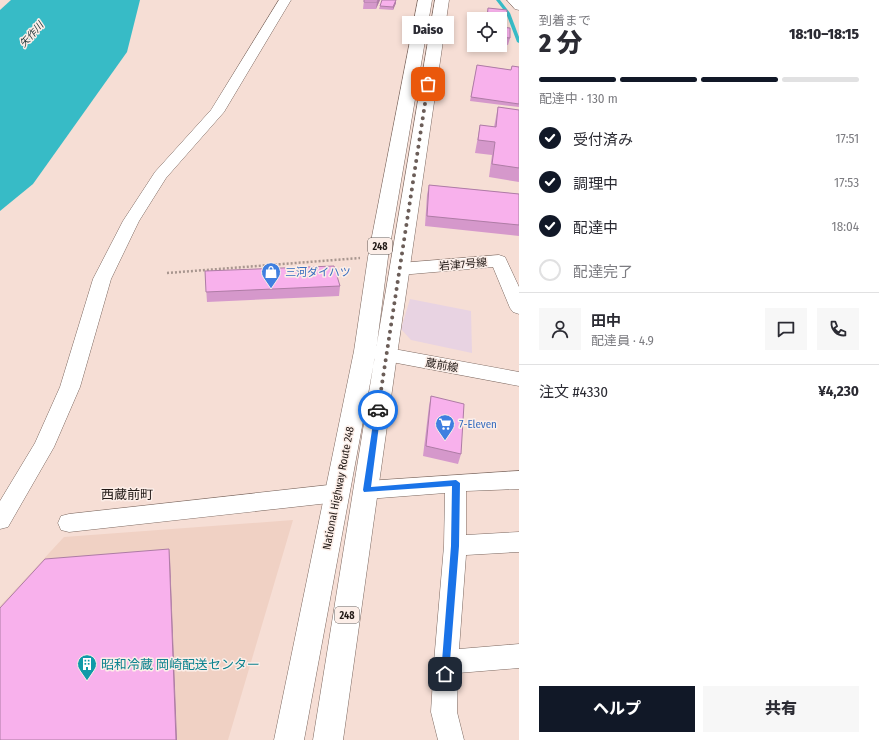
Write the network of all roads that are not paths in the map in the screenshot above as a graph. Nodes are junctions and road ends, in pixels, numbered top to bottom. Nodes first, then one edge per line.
1 (285, 0) edge
2 (425, 0) edge
3 (442, 0) edge
4 (513, 0) edge
5 (519, 6) edge
6 (400, 269) junction
7 (519, 308) edge
8 (364, 351) junction
9 (386, 355) junction
10 (519, 379) edge
11 (519, 480) edge
12 (456, 483) junction
13 (367, 490) junction
14 (338, 493) junction
15 (0, 520) edge
16 (69, 523) dead end
17 (519, 542) edge
18 (455, 546) junction
19 (519, 656) edge
20 (446, 662) junction
21 (289, 740) edge
22 (328, 740) edge
23 (451, 740) edge

1 - 15 street
2 - 8 highway, National Highway Route 248 / 248
3 - 6 highway, 248
4 - 5 street
6 - 7 street, 岩津7号線
6 - 9 highway, 248
8 - 9 street, 蔵前線
8 - 14 highway, National Highway Route 248 / 248
9 - 10 street, 蔵前線
9 - 13 highway, 248
11 - 12 street
12 - 13 street
12 - 18 street
13 - 22 highway, 248
14 - 16 street
14 - 21 highway, National Highway Route 248 / 248
17 - 18 street
18 - 20 street
19 - 20 street
20 - 23 street

